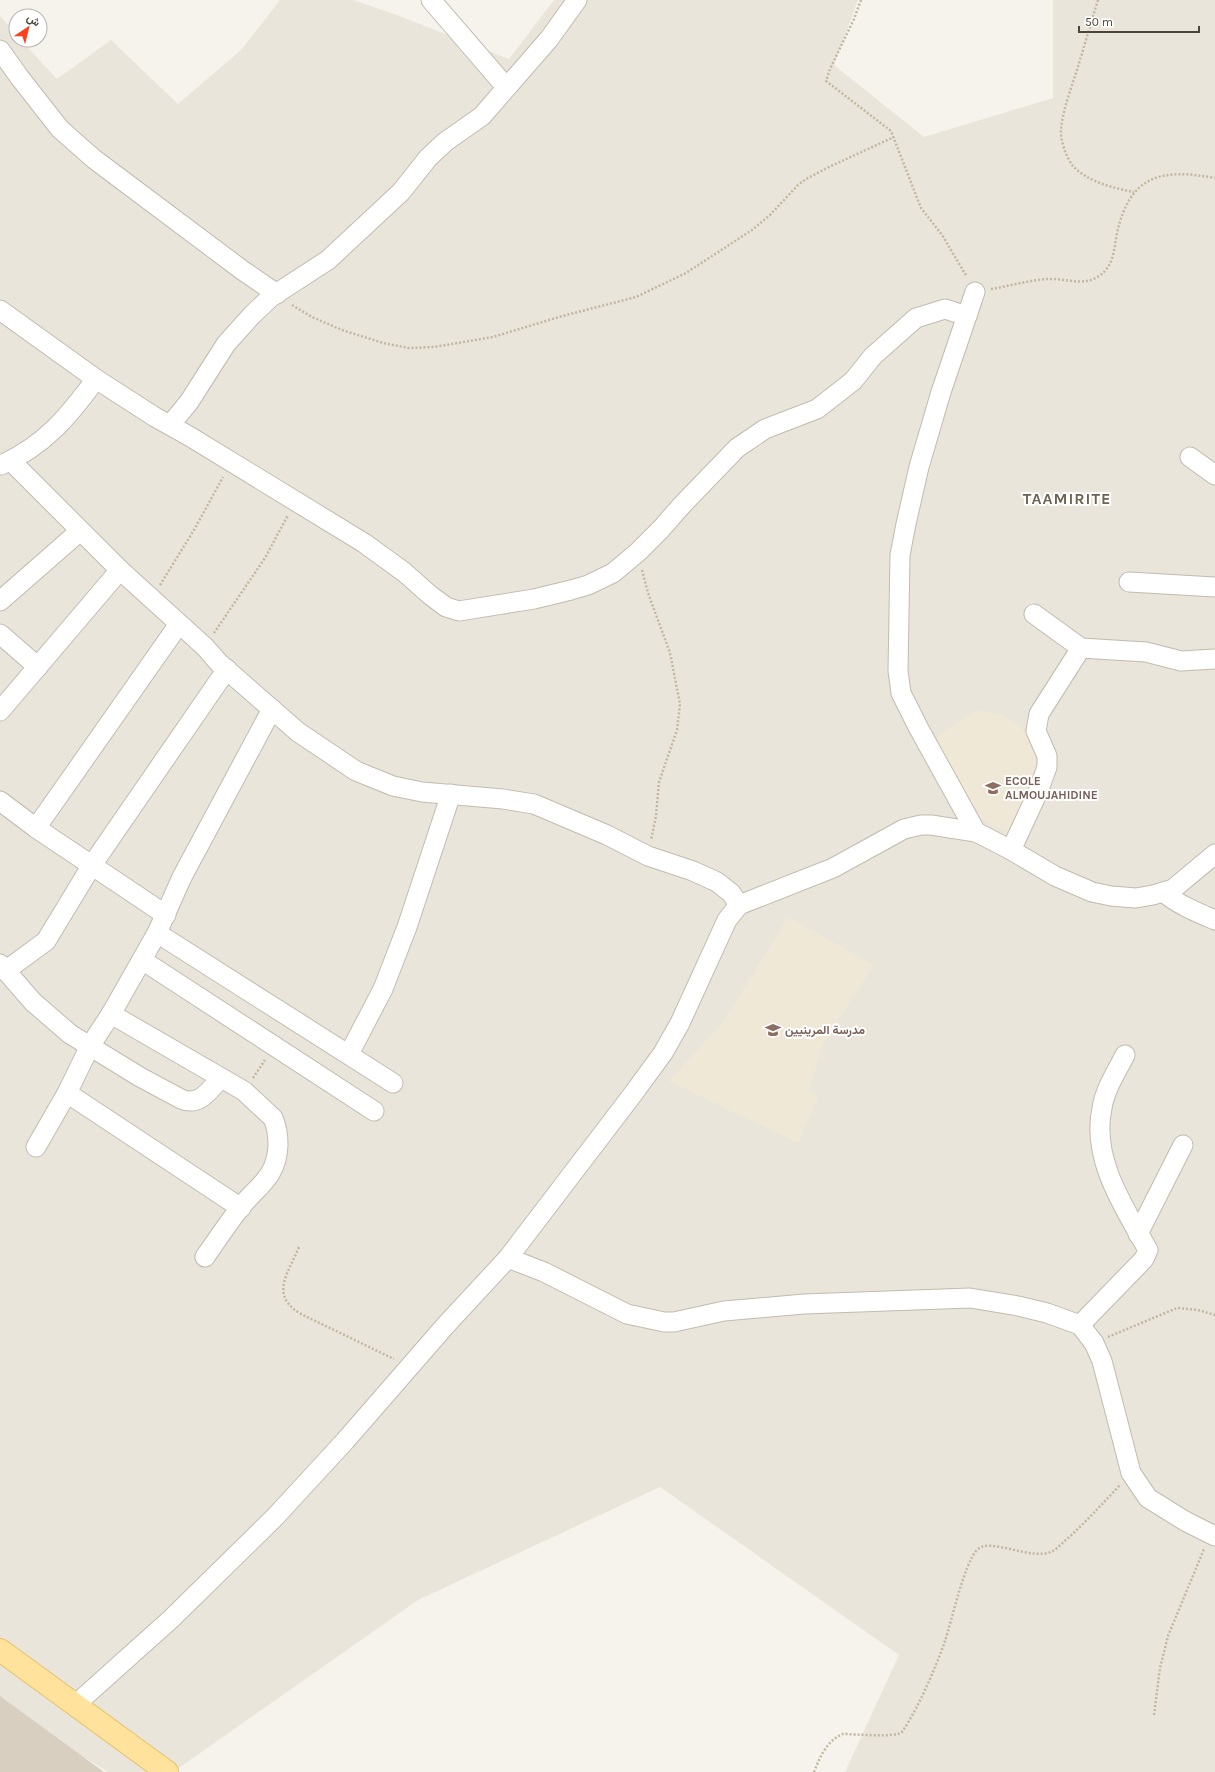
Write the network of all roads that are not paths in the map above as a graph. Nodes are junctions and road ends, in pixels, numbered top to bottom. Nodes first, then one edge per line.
1 (431, 0) edge
2 (577, 0) edge
3 (1, 53) edge
4 (506, 87) junction
5 (975, 292) road end
6 (277, 294) junction
7 (0, 310) edge
8 (967, 316) junction
9 (96, 378) junction
10 (170, 425) junction
11 (1190, 457) dead end
12 (5, 463) edge
13 (1215, 474) edge
14 (80, 532) junction
15 (120, 570) junction
16 (1129, 582) dead end
17 (1215, 587) edge
18 (0, 601) edge
19 (1034, 614) dead end
20 (179, 624) junction
21 (0, 634) edge
22 (1082, 648) junction
23 (1215, 659) edge
24 (38, 667) junction
25 (227, 669) junction
26 (272, 709) junction
27 (0, 711) edge
28 (451, 794) junction
29 (0, 801) edge
30 (36, 828) junction
31 (976, 832) junction
32 (1011, 850) junction
33 (1215, 854) edge
34 (92, 866) junction
35 (1163, 892) junction
36 (739, 905) junction
37 (166, 915) junction
38 (1215, 920) edge
39 (157, 933) junction
40 (142, 960) junction
41 (2, 968) edge
42 (111, 1014) junction
43 (90, 1046) junction
44 (349, 1054) junction
45 (1125, 1055) dead end
46 (221, 1078) junction
47 (393, 1083) dead end
48 (67, 1093) junction
49 (374, 1112) dead end
50 (1183, 1145) dead end
51 (36, 1147) dead end
52 (240, 1208) junction
53 (1138, 1234) junction
54 (204, 1257) dead end
55 (508, 1258) junction
56 (1080, 1325) junction
57 (1213, 1535) edge
58 (0, 1650) edge
59 (75, 1705) junction
60 (167, 1772) edge

1 - 4 street
2 - 4 street
3 - 6 street
4 - 6 street
5 - 8 street
6 - 10 street
7 - 9 street
8 - 10 street
8 - 31 street
9 - 10 street
9 - 12 street
11 - 13 street
12 - 14 street
14 - 15 street
14 - 18 street
15 - 20 street
15 - 24 street
16 - 17 street
19 - 22 street
20 - 25 street
20 - 30 street
21 - 24 street
22 - 23 street
22 - 32 street
24 - 27 street
25 - 26 street
25 - 34 street
26 - 28 street
26 - 37 street
28 - 36 street
28 - 44 street
29 - 30 street
30 - 34 street
31 - 32 street
31 - 36 street
32 - 35 street
33 - 35 street
34 - 37 street
34 - 41 street
35 - 38 street
36 - 55 street
37 - 39 street
39 - 40 street
39 - 44 street
40 - 42 street
40 - 49 street
41 - 43 street
42 - 43 street
42 - 46 street
43 - 46 street
43 - 48 street
44 - 47 street
45 - 53 street
46 - 52 street
48 - 51 street
48 - 52 street
50 - 53 street
52 - 54 street
53 - 56 street
55 - 56 street
55 - 59 street
56 - 57 street
58 - 59 main road
59 - 60 main road

